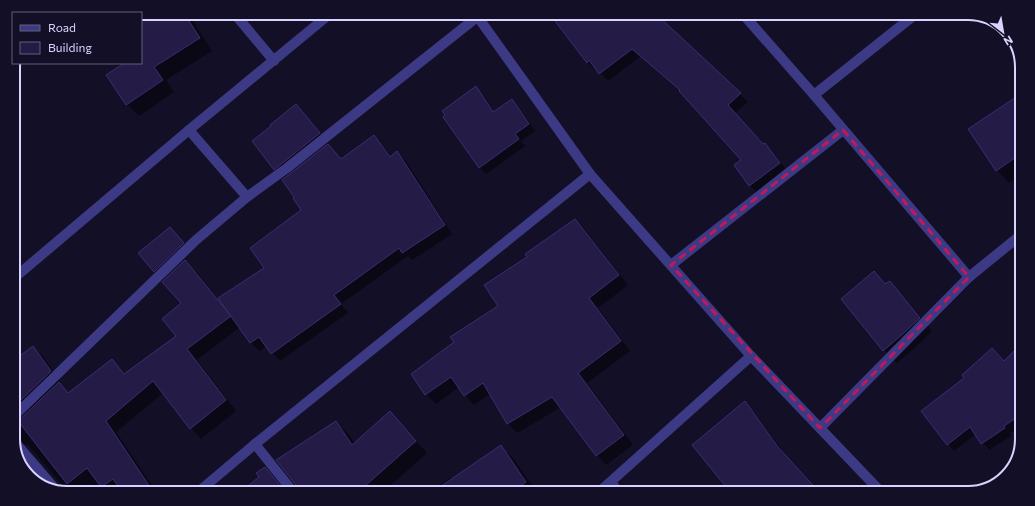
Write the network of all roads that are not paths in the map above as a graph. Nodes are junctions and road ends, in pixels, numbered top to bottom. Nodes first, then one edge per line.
1 (240, 20) edge
2 (323, 20) edge
3 (471, 20) edge
4 (482, 20) edge
5 (748, 20) edge
6 (908, 20) edge
7 (274, 61) junction
8 (814, 95) junction
9 (189, 130) junction
10 (843, 130) junction
11 (590, 174) junction
12 (247, 197) junction
13 (1015, 240) edge
14 (671, 265) junction
15 (20, 274) edge
16 (969, 277) junction
17 (751, 356) junction
18 (20, 410) edge
19 (820, 428) junction
20 (255, 444) junction
21 (21, 450) edge
22 (610, 482) junction
23 (50, 483) edge
24 (205, 486) edge
25 (288, 486) edge
26 (606, 486) edge
27 (613, 486) edge
28 (875, 486) edge

1 - 7 street
2 - 7 street
3 - 12 street
4 - 11 street
5 - 8 street
6 - 8 street
7 - 9 street
8 - 10 street
9 - 12 street
9 - 15 street
10 - 14 street
10 - 16 street
11 - 14 street
11 - 20 street
12 - 18 street
13 - 16 street
14 - 17 street
16 - 19 street
17 - 19 street
17 - 22 street
19 - 28 street
20 - 24 street
20 - 25 street
21 - 23 street
22 - 26 street
22 - 27 street

